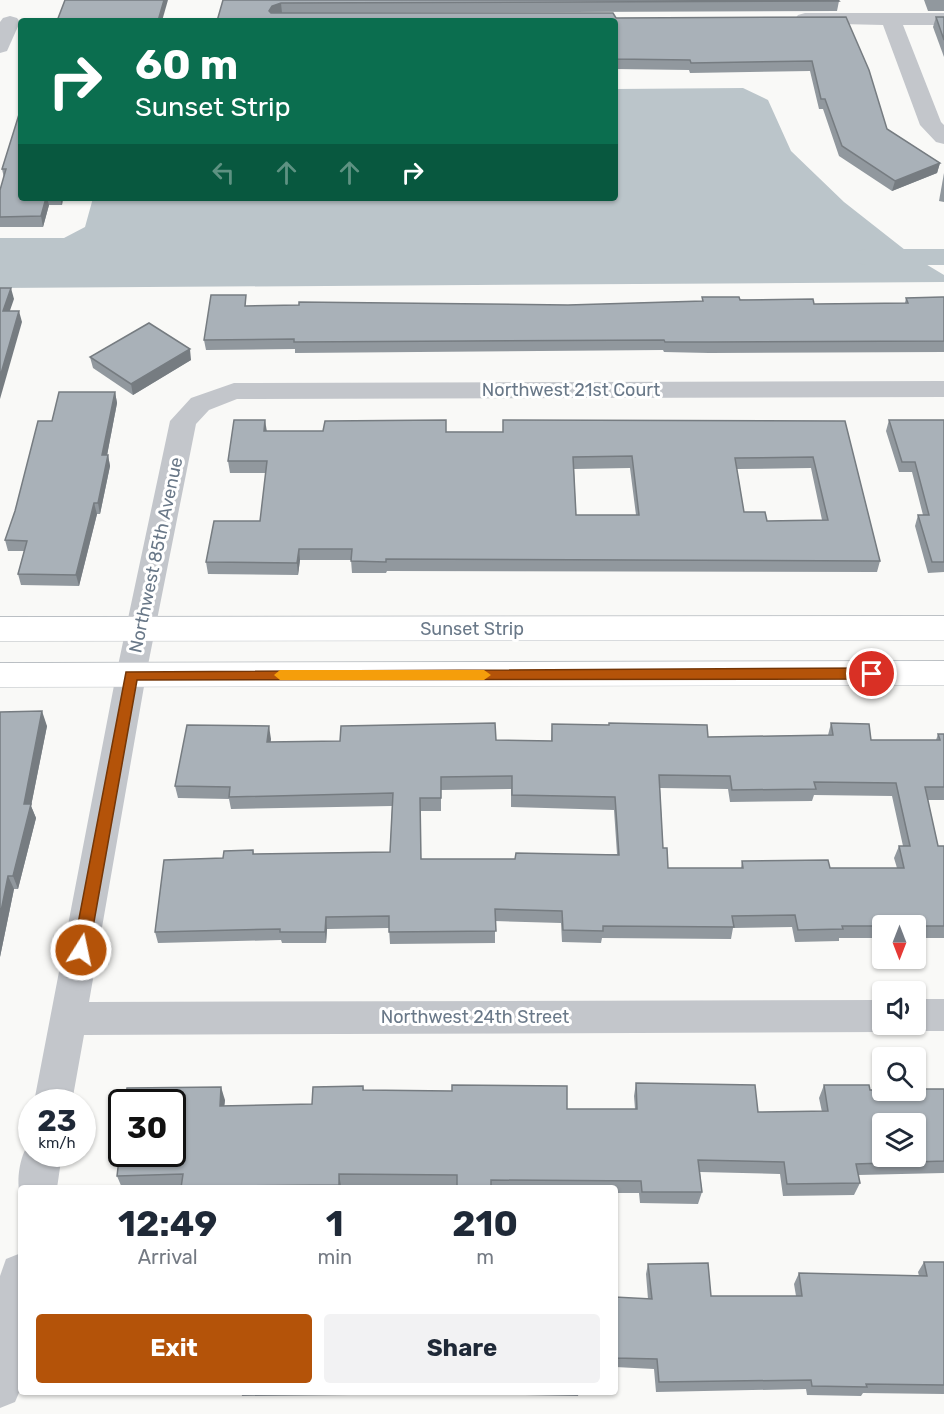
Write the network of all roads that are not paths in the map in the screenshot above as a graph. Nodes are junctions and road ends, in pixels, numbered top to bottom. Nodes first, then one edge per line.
1 (891, 19) junction
2 (944, 19) edge
3 (783, 20) edge
4 (10, 22) edge
5 (0, 47) edge
6 (944, 137) edge
7 (944, 389) edge
8 (200, 404) joint
9 (944, 628) edge
10 (0, 629) edge
11 (141, 629) junction
12 (944, 673) edge
13 (0, 675) edge
14 (131, 675) junction
15 (944, 1015) edge
16 (872, 1016) edge
17 (926, 1016) edge
18 (68, 1019) junction
19 (55, 1089) edge
20 (41, 1167) edge
21 (38, 1185) edge
22 (18, 1290) edge
23 (0, 1387) edge

1 - 2 street
1 - 3 street
1 - 6 street
4 - 5 street
7 - 8 street, Northwest 21st Court
8 - 11 street, Northwest 85th Avenue
9 - 11 street, Sunset Strip
10 - 11 street, Sunset Strip
11 - 14 street, Northwest 85th Avenue
12 - 14 street
13 - 14 street
14 - 18 street, Northwest 85th Avenue
15 - 17 street
16 - 18 street, Northwest 24th Street
18 - 19 street, Northwest 85th Avenue
20 - 21 street
22 - 23 street

